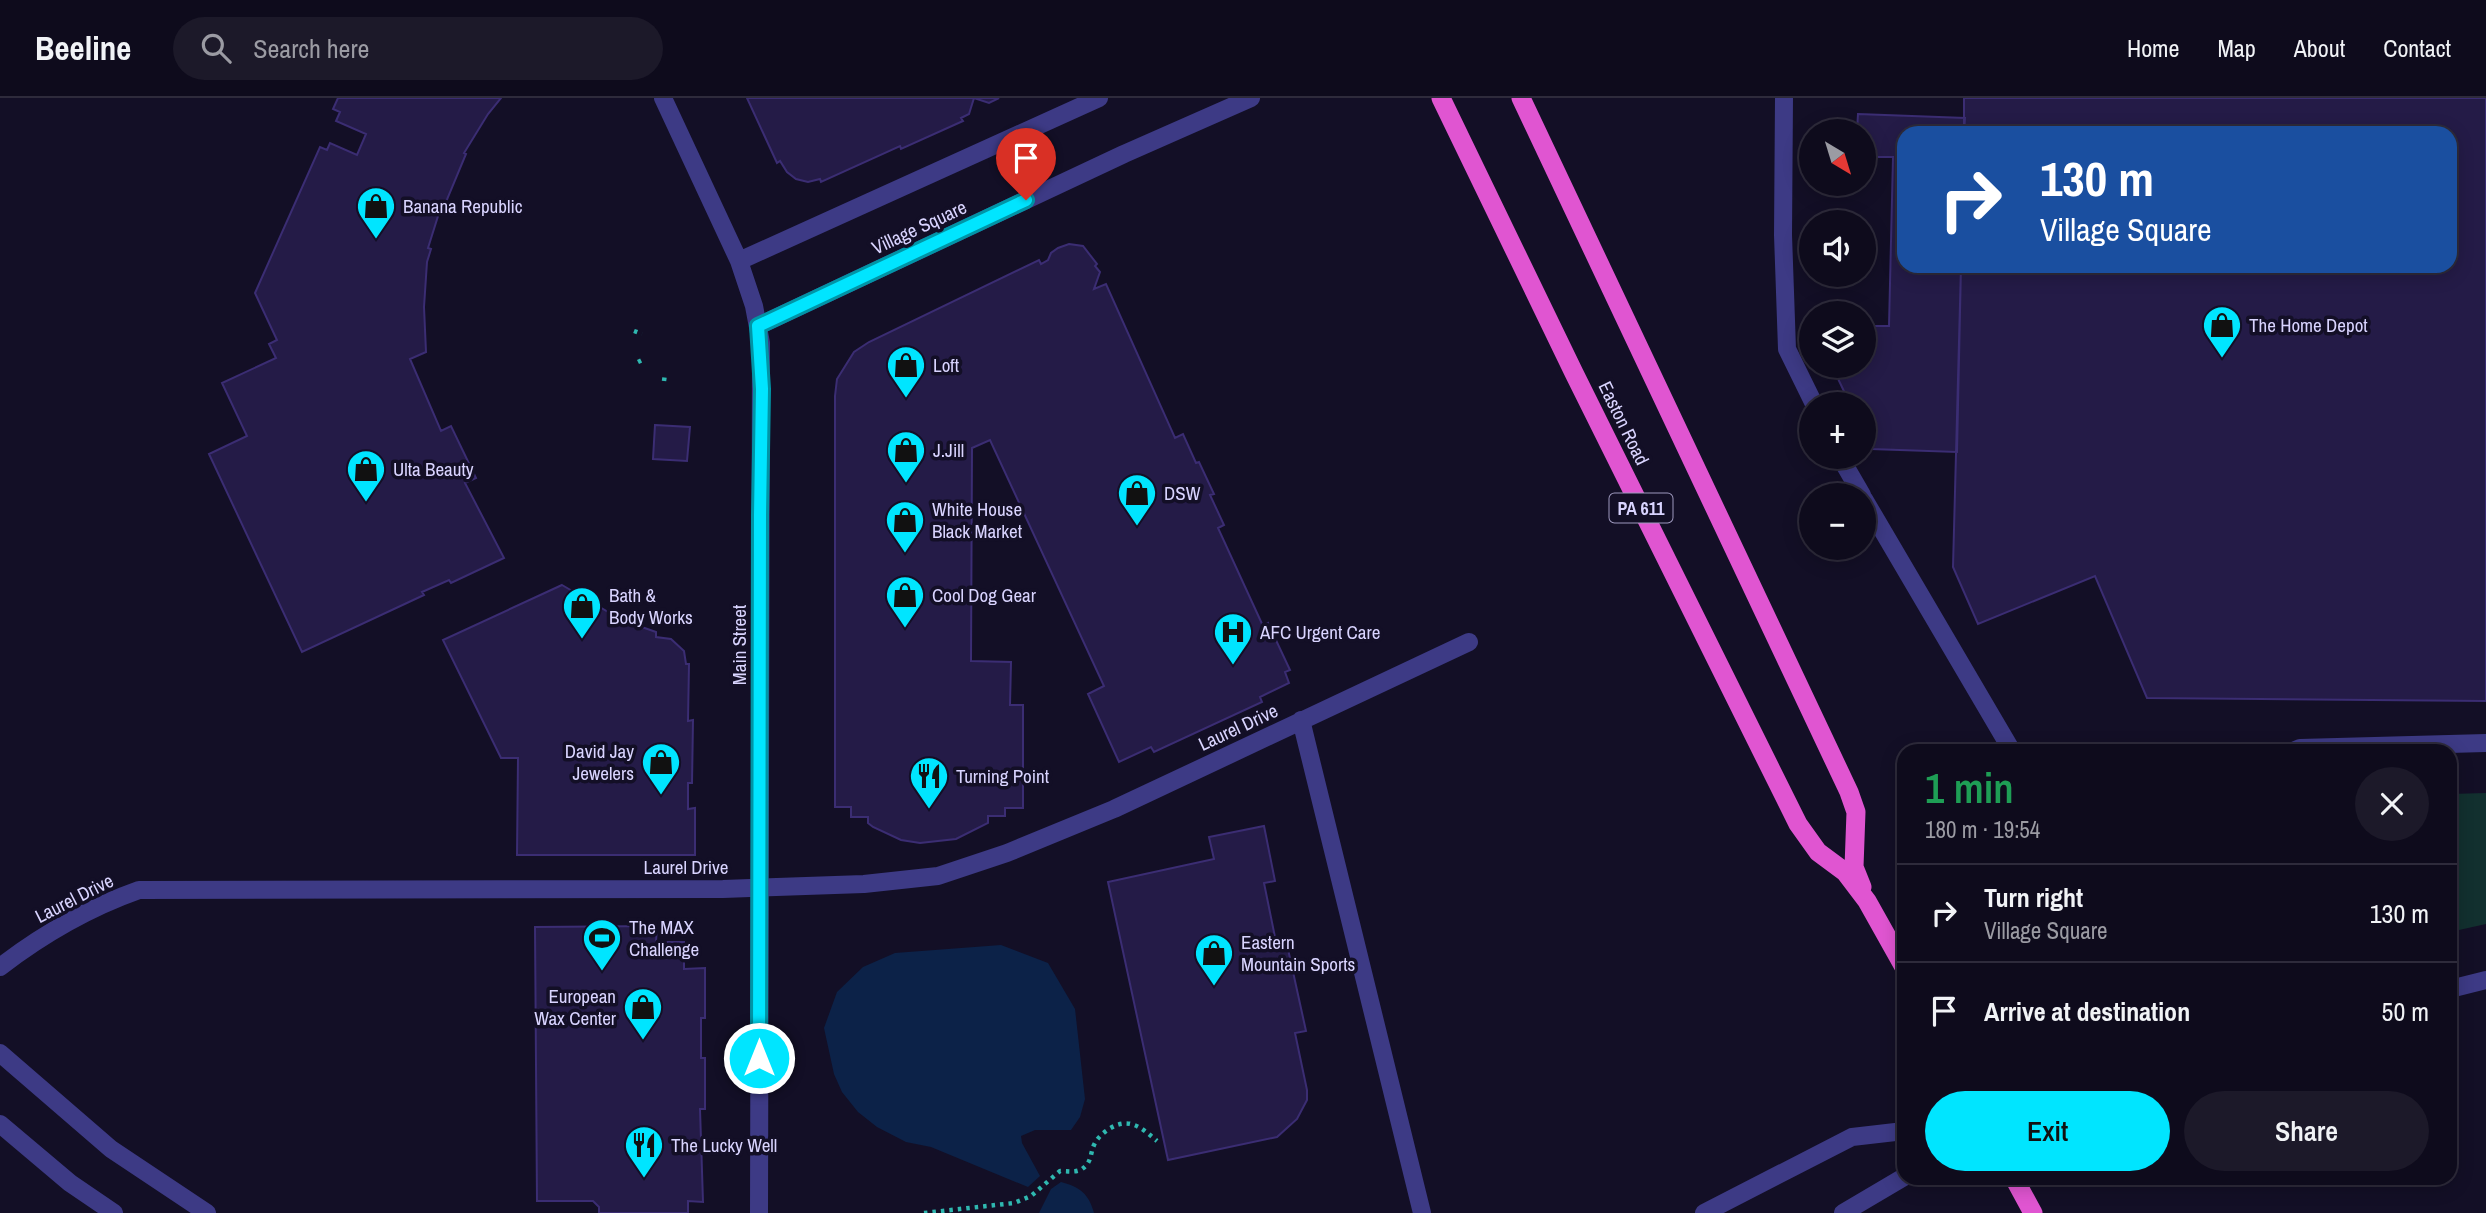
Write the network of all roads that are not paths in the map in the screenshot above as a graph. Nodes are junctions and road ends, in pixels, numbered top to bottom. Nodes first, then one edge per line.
1 (663, 98) edge
2 (1099, 98) edge
3 (1251, 98) edge
4 (1441, 98) edge
5 (1521, 98) edge
6 (1784, 98) edge
7 (738, 261) junction
8 (758, 326) junction
9 (1808, 392) edge
10 (1876, 519) edge
11 (1469, 642) dead end
12 (1301, 720) junction
13 (2486, 743) edge
14 (2008, 744) edge
15 (2449, 744) edge
16 (758, 888) junction
17 (1867, 901) junction
18 (1897, 955) edge
19 (0, 967) edge
20 (2486, 980) edge
21 (2457, 987) edge
22 (0, 1053) edge
23 (0, 1124) edge
24 (1897, 1132) edge
25 (1897, 1181) edge
26 (2018, 1185) edge
27 (114, 1213) edge
28 (207, 1213) edge
29 (759, 1213) edge
30 (1422, 1213) edge
31 (1704, 1213) edge
32 (1843, 1213) edge
33 (2033, 1213) edge

1 - 7 street, Main Street
2 - 7 street
3 - 8 street, Village Square
4 - 17 highway, Easton Road / PA 611
5 - 17 highway, Easton Road / PA 611
6 - 9 street
7 - 8 street, Main Street
8 - 16 street, Main Street
10 - 14 street
11 - 12 street, Laurel Drive
12 - 16 street, Laurel Drive
12 - 30 street
13 - 15 street
16 - 19 street, Laurel Drive
16 - 29 street, Main Street
17 - 18 highway, Easton Road / PA 611
20 - 21 street
22 - 28 street
23 - 27 street
24 - 31 street
25 - 32 street
26 - 33 highway

